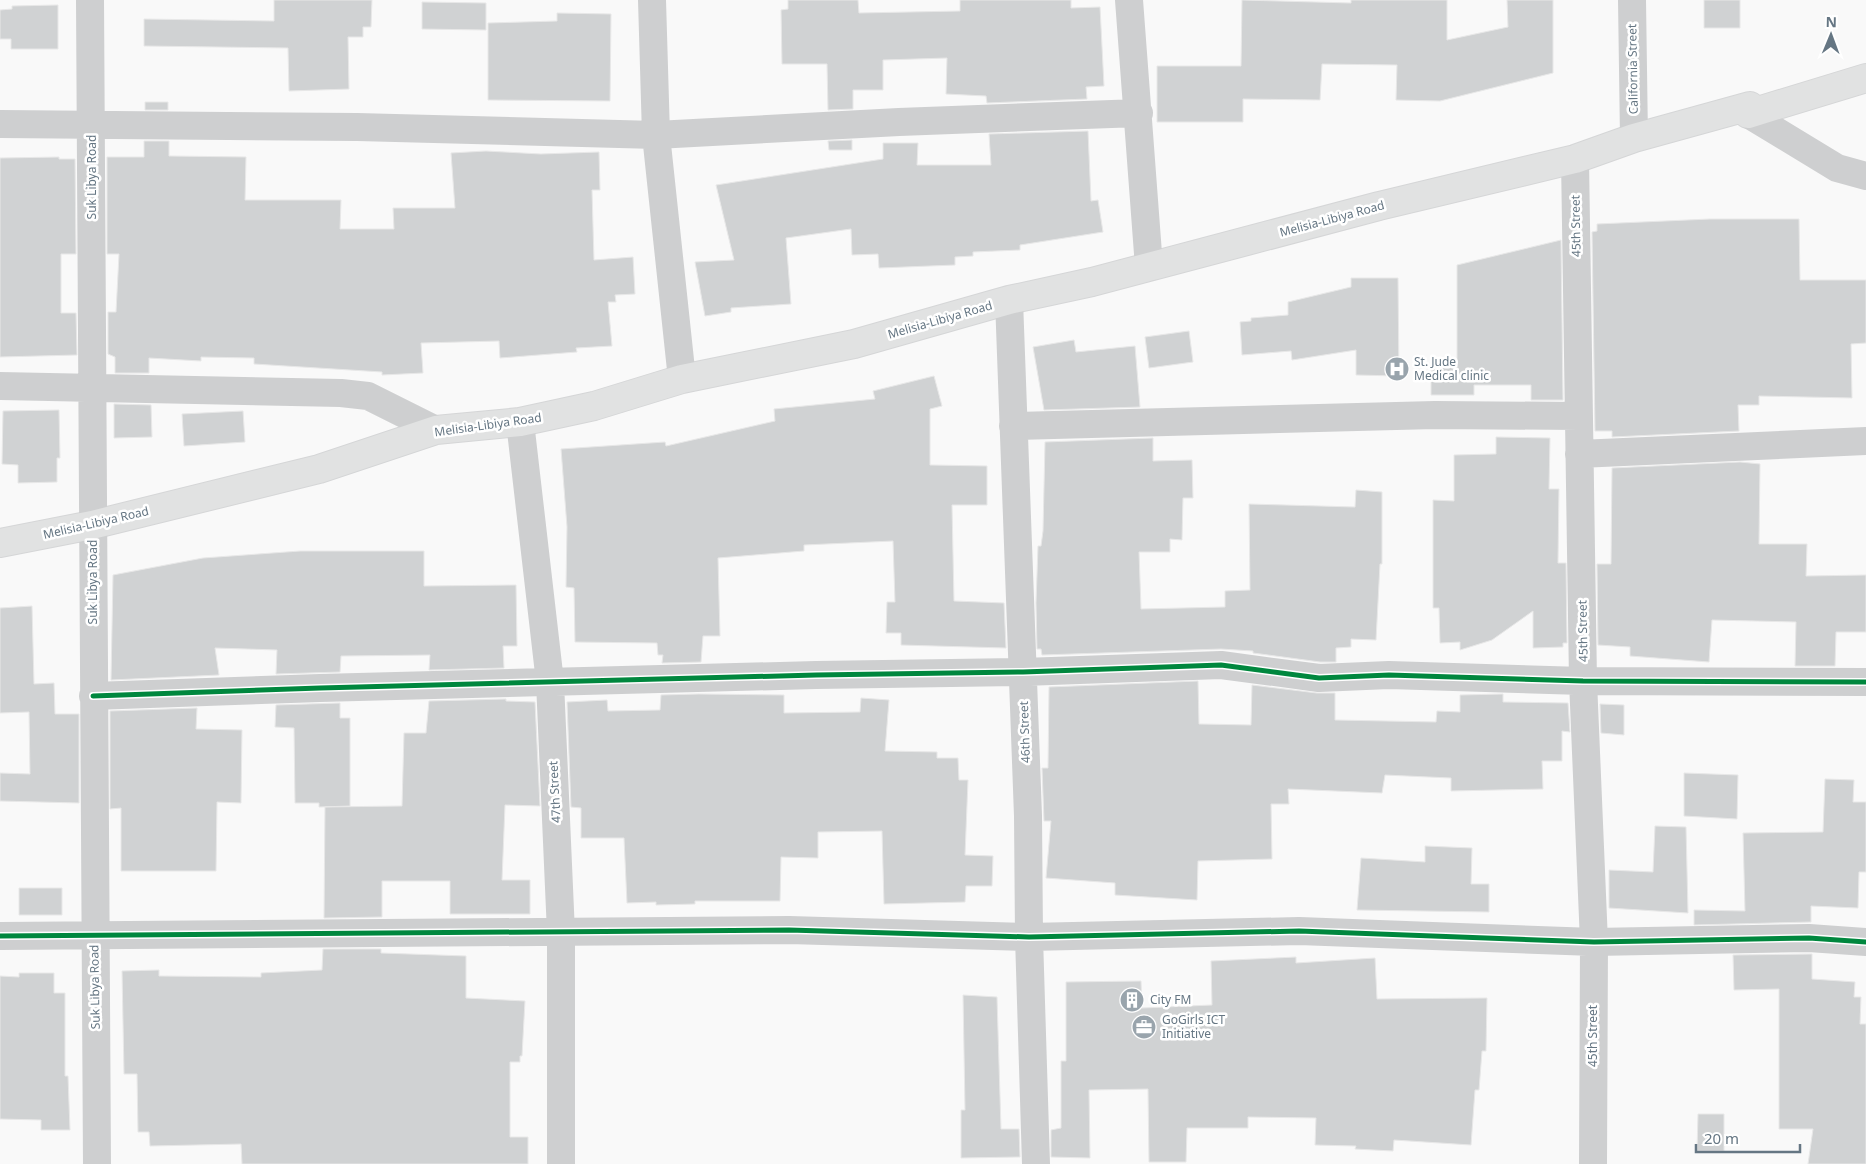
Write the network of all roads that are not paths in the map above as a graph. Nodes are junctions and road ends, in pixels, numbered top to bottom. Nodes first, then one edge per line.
1 (90, 0) edge
2 (652, 0) edge
3 (1129, 0) edge
4 (1632, 0) edge
5 (1866, 78) edge
6 (1139, 113) junction
7 (1748, 114) junction
8 (0, 124) edge
9 (91, 124) junction
10 (656, 135) junction
11 (1634, 138) junction
12 (1575, 159) junction
13 (1866, 176) edge
14 (1149, 267) junction
15 (1009, 300) junction
16 (682, 379) junction
17 (0, 386) edge
18 (92, 386) junction
19 (1579, 416) junction
20 (520, 422) junction
21 (1013, 426) junction
22 (436, 430) junction
23 (1866, 441) edge
24 (1579, 454) junction
25 (92, 525) junction
26 (0, 543) edge
27 (1023, 672) junction
28 (1583, 681) junction
29 (550, 682) junction
30 (1866, 682) edge
31 (93, 696) junction
32 (561, 934) junction
33 (0, 936) edge
34 (95, 937) junction
35 (1029, 937) junction
36 (1594, 942) junction
37 (1866, 942) edge
38 (97, 1164) edge
39 (562, 1164) edge
40 (1036, 1164) edge
41 (1593, 1164) edge

1 - 9 street, Suk Libya Road
2 - 10 street
3 - 6 street
4 - 11 street, California Street
5 - 7 main road
6 - 10 street
6 - 14 street
7 - 11 main road, Melisia-Libiya Road
7 - 13 street
8 - 9 street
9 - 10 street
9 - 18 street, Suk Libya Road
10 - 16 street
11 - 12 main road, Melisia-Libiya Road
12 - 14 main road, Melisia-Libiya Road
12 - 19 street, 45th Street
14 - 15 main road, Melisia-Libiya Road
15 - 16 main road, Melisia-Libiya Road
15 - 21 street, 46th Street
16 - 20 main road, Melisia-Libiya Road
17 - 18 street
18 - 22 street
18 - 25 street, Suk Libya Road
19 - 21 street
19 - 24 street, 45th Street
20 - 22 main road, Melisia-Libiya Road
20 - 29 street, 47th Street
21 - 27 street, 46th Street
22 - 25 main road, Melisia-Libiya Road
23 - 24 street
24 - 28 street, 45th Street
25 - 26 main road, Melisia-Libiya Road
25 - 31 street, Suk Libya Road
27 - 28 street
27 - 29 street
27 - 35 street, 46th Street
28 - 30 street
28 - 36 street, 45th Street
29 - 31 street
29 - 32 street, 47th Street
31 - 34 street, Suk Libya Road
32 - 34 street
32 - 35 street
32 - 39 street, 47th Street
33 - 34 street
34 - 38 street, Suk Libya Road
35 - 36 street
35 - 40 street, 46th Street
36 - 37 street
36 - 41 street, 45th Street

